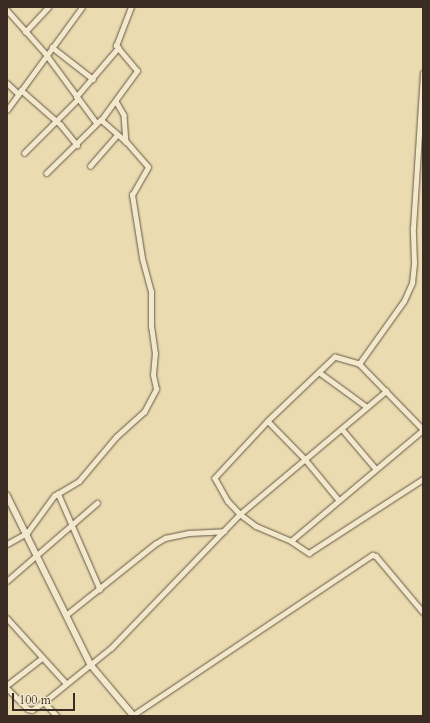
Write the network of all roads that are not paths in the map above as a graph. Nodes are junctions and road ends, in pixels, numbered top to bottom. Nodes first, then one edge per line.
1 (48, 7) edge
2 (82, 7) edge
3 (131, 7) edge
4 (8, 10) edge
5 (25, 32) junction
6 (52, 47) junction
7 (118, 48) junction
8 (46, 54) junction
9 (423, 73) edge
10 (93, 79) junction
11 (7, 83) edge
12 (20, 92) junction
13 (77, 98) junction
14 (116, 101) junction
15 (7, 110) edge
16 (55, 121) junction
17 (98, 121) junction
18 (117, 135) junction
19 (126, 142) junction
20 (77, 145) junction
21 (24, 153) dead end
22 (90, 166) dead end
23 (47, 173) dead end
24 (359, 364) junction
25 (320, 372) junction
26 (386, 391) junction
27 (367, 407) junction
28 (268, 421) junction
29 (342, 429) junction
30 (305, 459) junction
31 (376, 469) junction
32 (423, 479) edge
33 (58, 493) junction
34 (7, 495) edge
35 (338, 499) junction
36 (97, 503) dead end
37 (240, 514) junction
38 (72, 524) junction
39 (224, 531) junction
40 (27, 533) junction
41 (291, 541) junction
42 (7, 544) edge
43 (38, 554) junction
44 (7, 581) edge
45 (100, 589) junction
46 (423, 612) edge
47 (66, 615) junction
48 (7, 618) edge
49 (42, 658) junction
50 (91, 665) junction
51 (66, 683) junction
52 (7, 686) edge
53 (44, 702) junction
54 (133, 715) edge
55 (57, 716) edge

1 - 5 street
2 - 6 street
3 - 7 street
4 - 5 street
5 - 8 street
6 - 8 street
6 - 10 street
7 - 10 street
7 - 14 street
8 - 12 street
8 - 13 street
9 - 24 street
10 - 13 street
11 - 12 street
12 - 15 street
12 - 16 street
13 - 16 street
13 - 17 street
14 - 17 street
14 - 19 street
16 - 20 street
16 - 21 street
17 - 18 street
17 - 20 street
18 - 19 street
18 - 22 street
19 - 33 street
20 - 23 street
24 - 25 street
24 - 26 street
25 - 27 street
25 - 28 street
26 - 27 street
26 - 31 street
27 - 29 street
28 - 30 street
28 - 37 street
29 - 30 street
29 - 31 street
30 - 35 street
30 - 37 street
31 - 35 street
32 - 41 street
33 - 38 street
33 - 40 street
34 - 40 street
35 - 41 street
36 - 38 street
37 - 39 street
37 - 41 street
38 - 43 street
38 - 45 street
39 - 45 street
39 - 50 street
40 - 42 street
40 - 43 street
43 - 44 street
43 - 47 street
45 - 47 street
46 - 54 street
47 - 50 street
48 - 49 street
49 - 51 street
49 - 52 street
50 - 51 street
50 - 54 street
51 - 53 street
52 - 53 street
53 - 55 street

